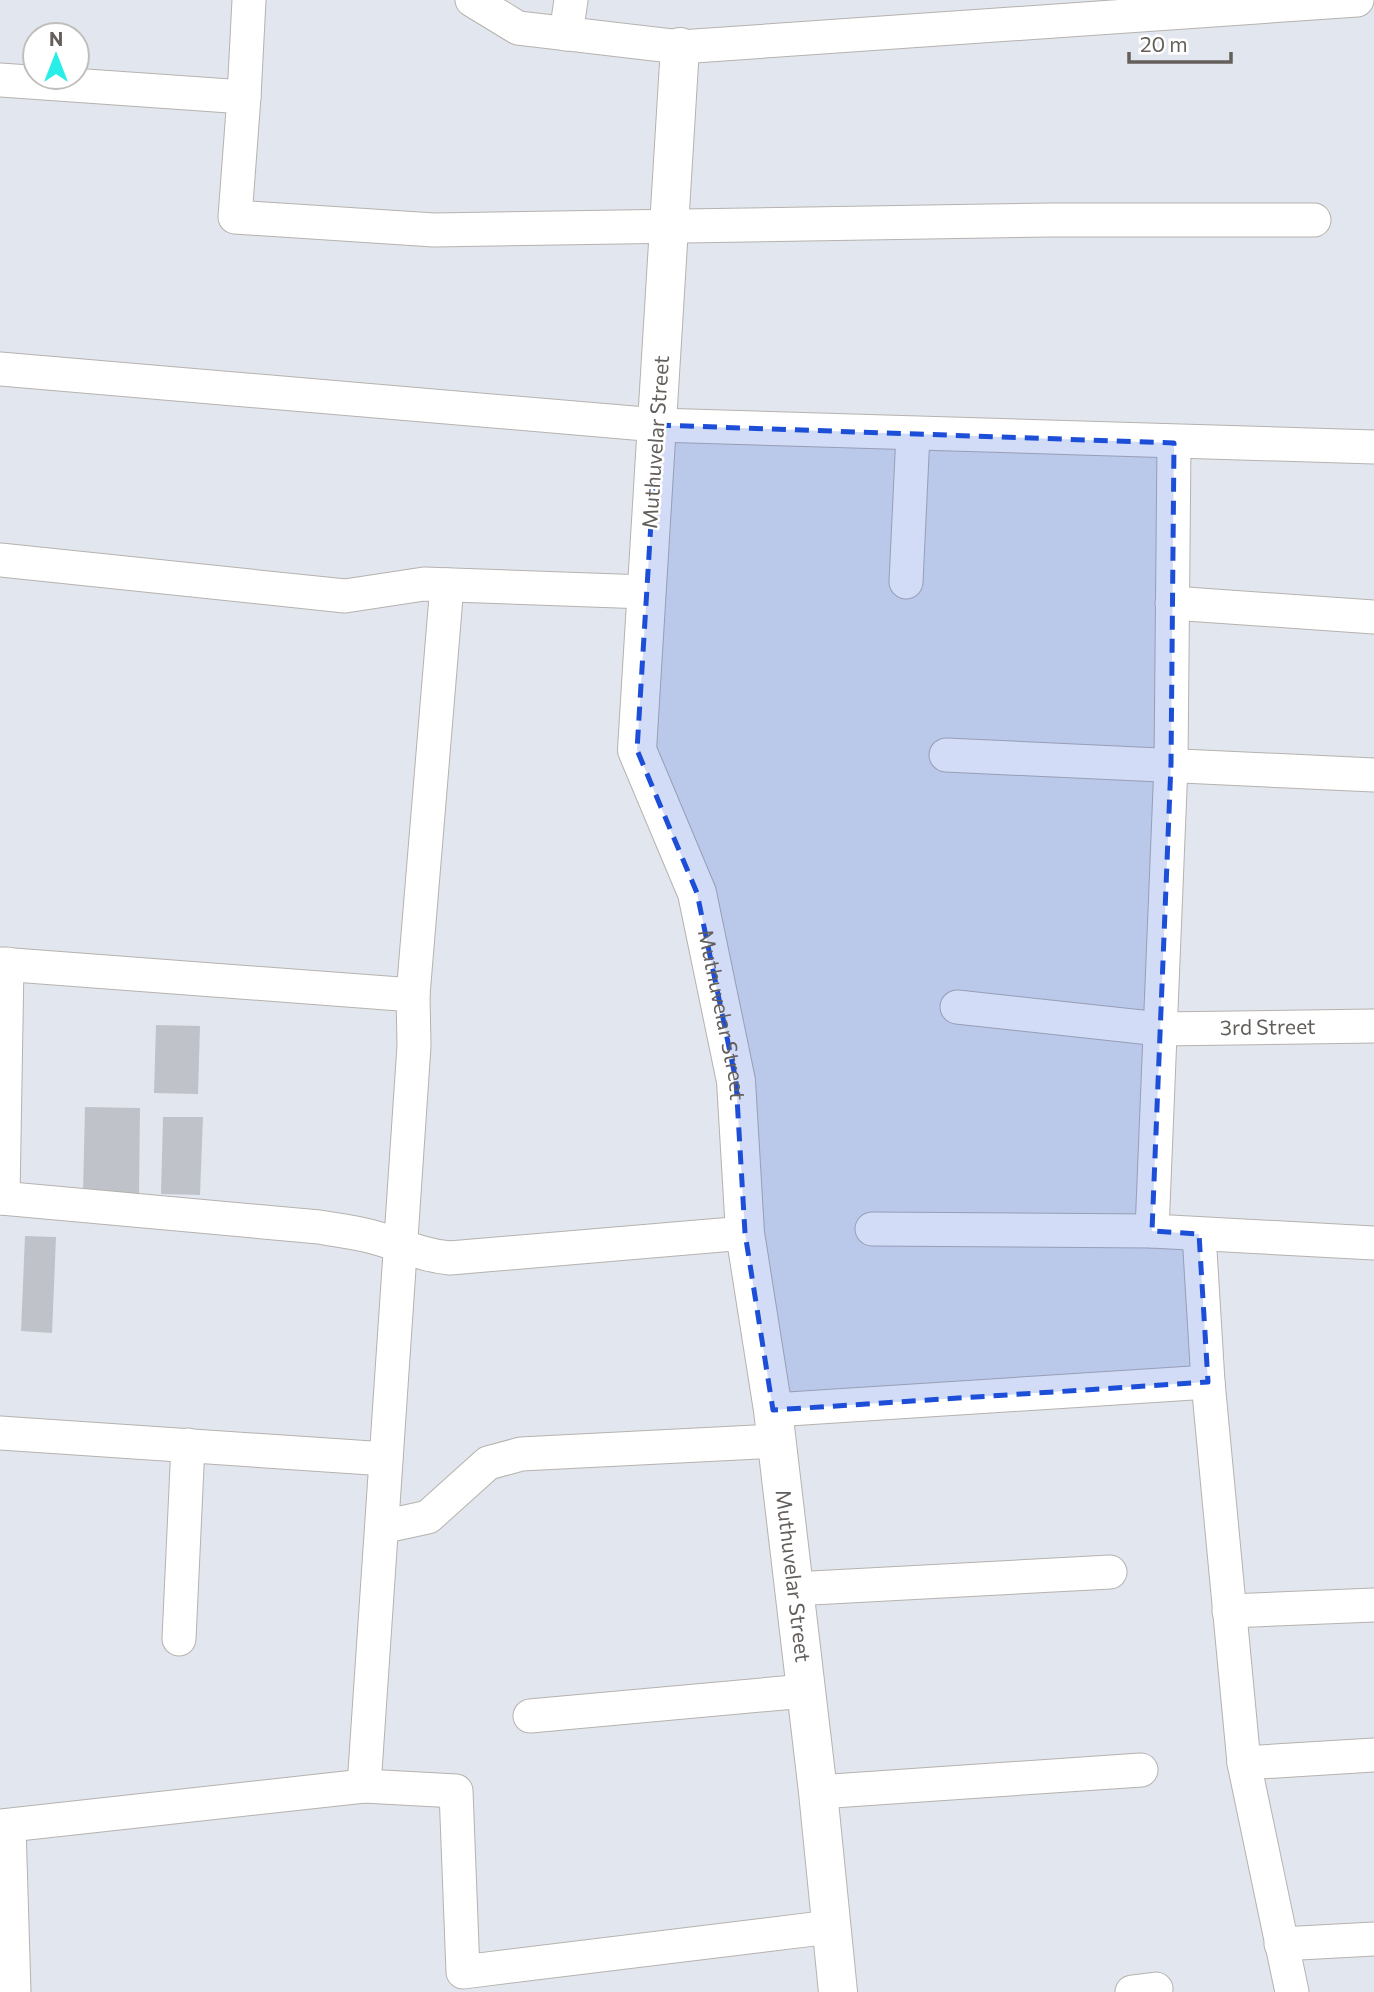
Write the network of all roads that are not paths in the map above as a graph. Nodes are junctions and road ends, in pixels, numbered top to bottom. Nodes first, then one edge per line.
1 (249, 0) edge
2 (472, 0) edge
3 (571, 0) edge
4 (1357, 0) edge
5 (566, 34) junction
6 (680, 47) junction
7 (0, 80) edge
8 (244, 97) junction
9 (1314, 220) dead end
10 (669, 226) junction
11 (0, 369) edge
12 (657, 425) junction
13 (913, 434) junction
14 (1174, 443) junction
15 (1374, 447) edge
16 (0, 560) edge
17 (906, 582) dead end
18 (447, 585) junction
19 (646, 592) junction
20 (1172, 603) junction
21 (1374, 617) edge
22 (946, 755) dead end
23 (1171, 764) junction
24 (1374, 775) edge
25 (3, 964) edge
26 (413, 995) junction
27 (957, 1007) dead end
28 (1374, 1026) edge
29 (1160, 1028) junction
30 (1, 1198) edge
31 (872, 1229) dead end
32 (1152, 1231) junction
33 (745, 1233) junction
34 (1199, 1234) junction
35 (1374, 1243) edge
36 (401, 1245) junction
37 (1208, 1382) junction
38 (774, 1426) junction
39 (0, 1433) edge
40 (188, 1445) junction
41 (386, 1459) junction
42 (382, 1527) junction
43 (1110, 1572) dead end
44 (793, 1590) junction
45 (1374, 1605) edge
46 (1229, 1611) junction
47 (179, 1639) dead end
48 (805, 1691) junction
49 (530, 1716) dead end
50 (1374, 1755) edge
51 (1244, 1763) junction
52 (1141, 1770) dead end
53 (364, 1786) junction
54 (818, 1792) junction
55 (5, 1826) edge
56 (830, 1927) junction
57 (1374, 1939) edge
58 (1281, 1944) junction
59 (458, 1982) edge
60 (14, 1992) edge
61 (838, 1992) edge
62 (1292, 1992) edge

1 - 8 street
2 - 5 street
3 - 5 street
4 - 6 street
5 - 6 street
6 - 10 street, Muthuvelar Street
7 - 8 street
8 - 10 street
9 - 10 street
10 - 12 street, Muthuvelar Street
11 - 12 street
12 - 13 street
12 - 19 street, Muthuvelar Street
13 - 14 street
13 - 17 street
14 - 15 street
14 - 20 street
16 - 18 street
18 - 19 street
18 - 26 street
19 - 33 street, Muthuvelar Street
20 - 21 street
20 - 23 street
22 - 23 street
23 - 24 street
23 - 29 street
25 - 26 street
25 - 30 street
26 - 36 street
27 - 29 street, 3rd Street
28 - 29 street, 3rd Street
29 - 32 street
30 - 36 street
31 - 32 street
32 - 34 street
33 - 36 street
33 - 38 street, Muthuvelar Street
34 - 35 street
34 - 37 street
36 - 41 street
37 - 38 street
37 - 46 street
38 - 42 street
38 - 44 street, Muthuvelar Street
39 - 40 street
40 - 41 street
40 - 47 street
41 - 42 street
42 - 53 street
43 - 44 street
44 - 48 street, Muthuvelar Street
45 - 46 street
46 - 51 street
48 - 49 street
48 - 54 street, Muthuvelar Street
50 - 51 street
51 - 58 street
52 - 54 street
53 - 55 street
53 - 59 street
54 - 56 street, Muthuvelar Street
55 - 60 street
56 - 59 street
56 - 61 street, Muthuvelar Street
57 - 58 street
58 - 62 street

